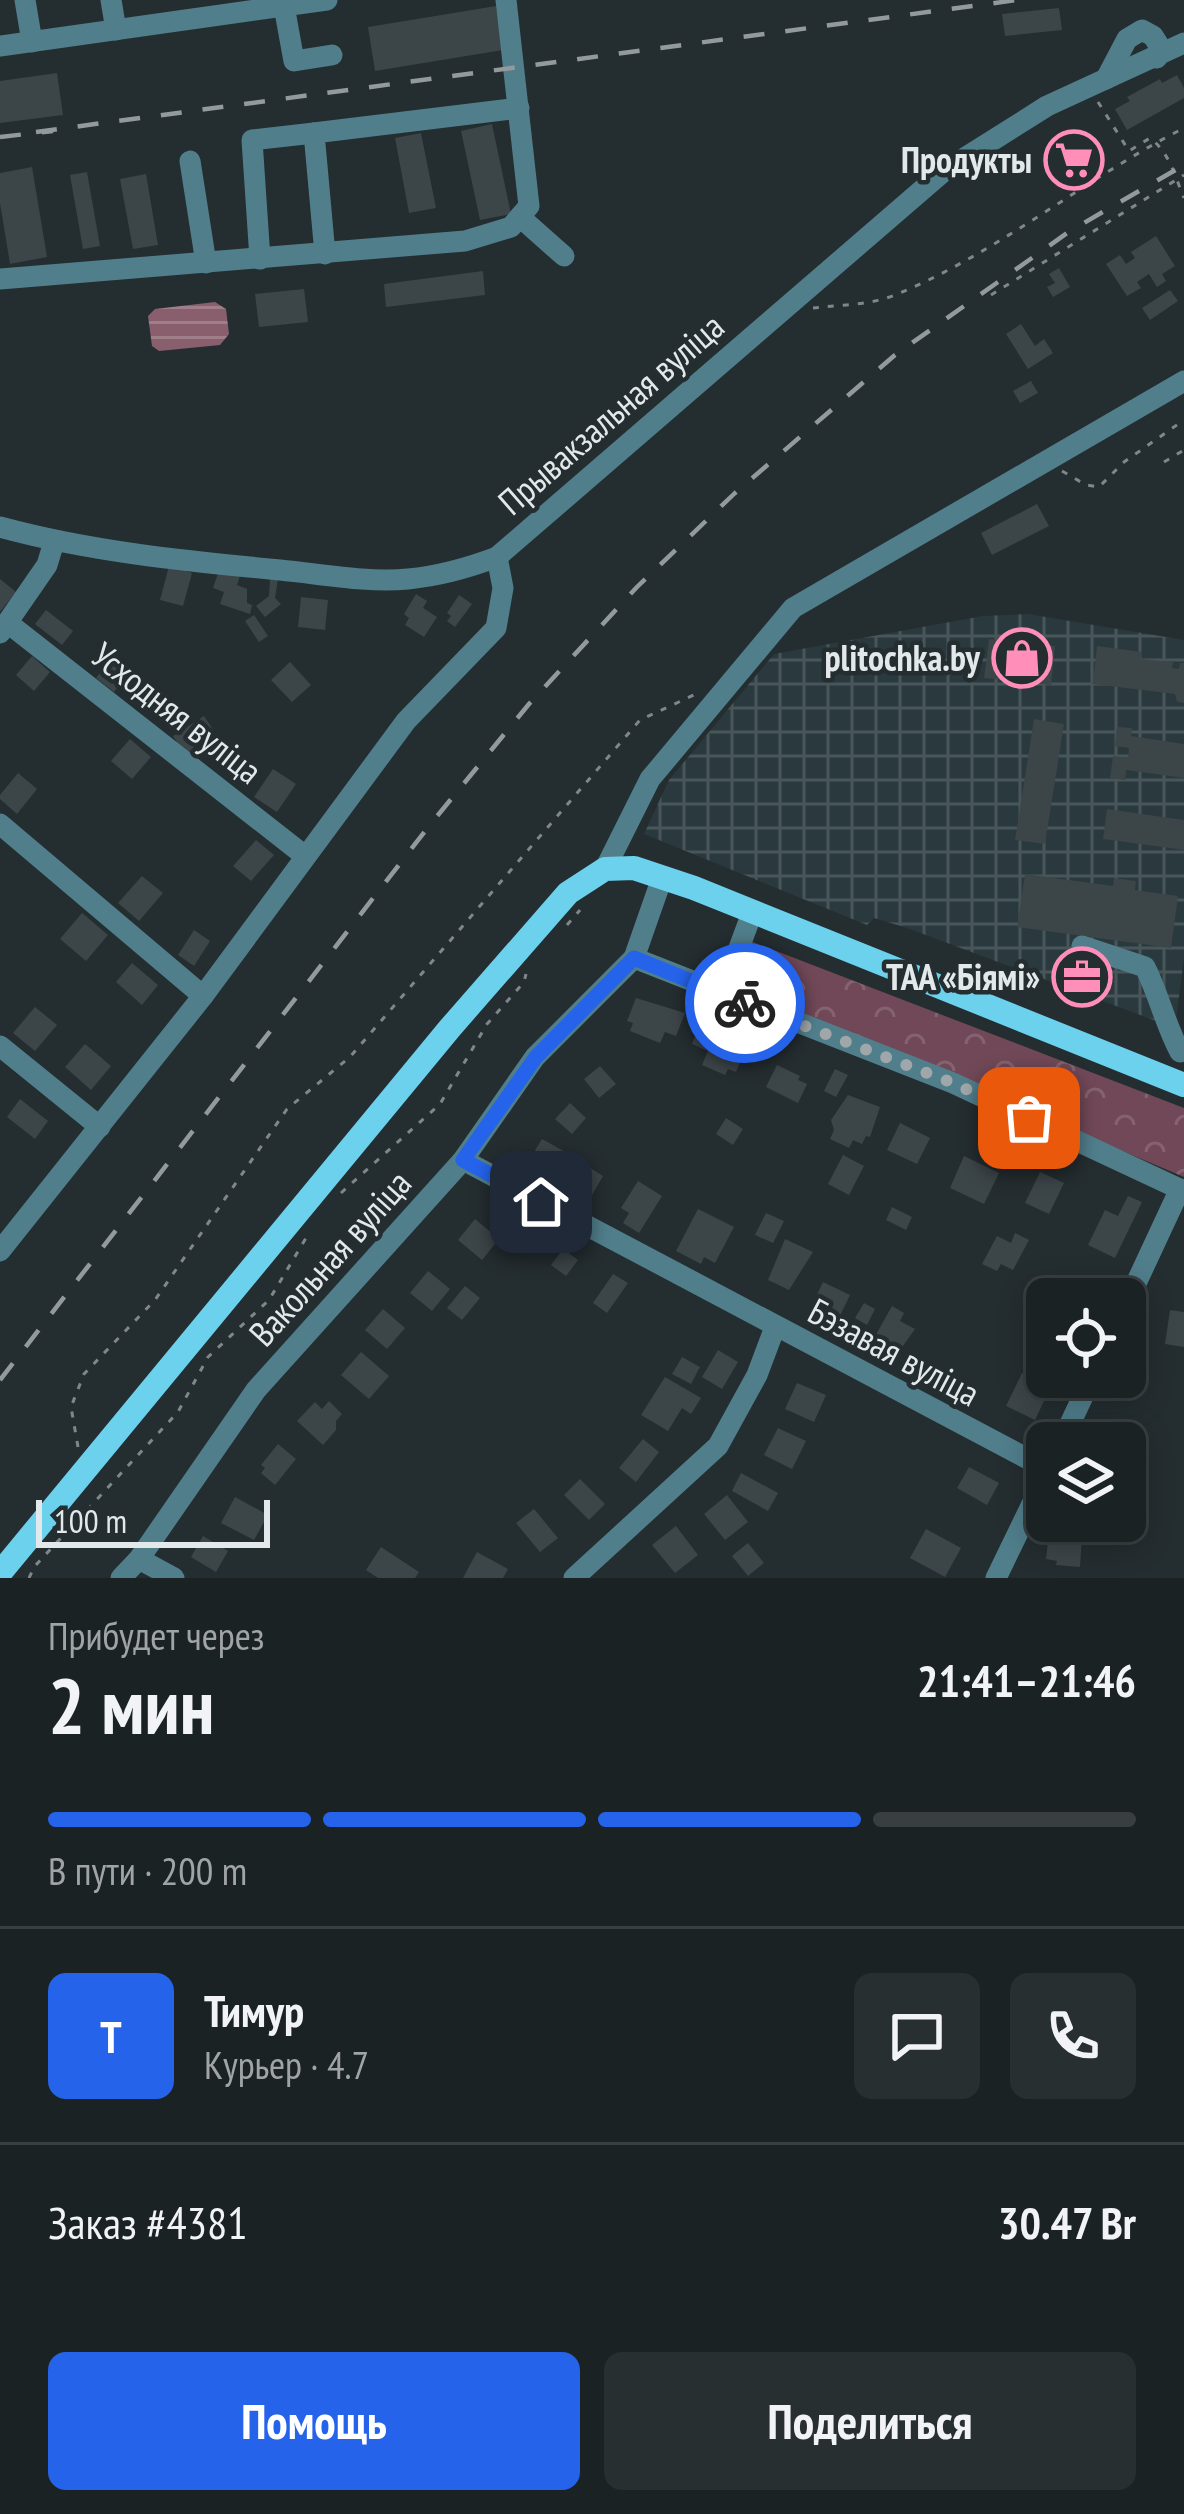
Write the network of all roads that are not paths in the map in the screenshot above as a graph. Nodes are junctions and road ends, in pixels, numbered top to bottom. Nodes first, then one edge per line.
1 (26, 0) edge
2 (111, 0) edge
3 (506, 0) edge
4 (315, 1) edge
5 (284, 6) junction
6 (116, 30) junction
7 (32, 42) junction
8 (1184, 43) edge
9 (0, 46) edge
10 (332, 56) dead end
11 (519, 108) junction
12 (314, 133) junction
13 (190, 161) dead end
14 (520, 217) junction
15 (325, 254) junction
16 (564, 256) dead end
17 (260, 259) junction
18 (206, 263) junction
19 (0, 279) edge
20 (1184, 381) edge
21 (0, 527) edge
22 (54, 542) junction
23 (497, 557) junction
24 (4, 628) edge
25 (0, 824) edge
26 (305, 856) junction
27 (605, 869) junction
28 (662, 878) junction
29 (752, 913) junction
30 (1082, 946) dead end
31 (634, 958) junction
32 (722, 994) junction
33 (203, 996) junction
34 (1184, 1020) edge
35 (0, 1046) edge
36 (1180, 1052) junction
37 (1180, 1083) edge
38 (100, 1127) junction
39 (463, 1160) junction
40 (1182, 1190) edge
41 (0, 1251) edge
42 (1139, 1278) edge
43 (775, 1327) junction
44 (1026, 1460) edge
45 (1026, 1515) edge
46 (139, 1559) junction
47 (0, 1573) edge
48 (121, 1578) edge
49 (173, 1578) edge
50 (574, 1578) edge
51 (996, 1578) edge

1 - 7 street
2 - 6 street
3 - 11 street
4 - 5 street
5 - 6 street
5 - 10 street
6 - 7 street
7 - 9 street
8 - 23 street, Прывакзальная вуліца
11 - 12 street
11 - 14 street
12 - 15 street
12 - 17 street
13 - 18 street
14 - 15 street
14 - 16 street
15 - 17 street
17 - 18 street
18 - 19 street
20 - 27 street
21 - 22 street, Прывакзальная вуліца
22 - 23 street, Прывакзальная вуліца
22 - 24 street
23 - 26 street
24 - 26 street, Усходняя вуліца
25 - 33 street
26 - 33 street
27 - 28 main road
27 - 47 main road
28 - 29 main road
28 - 31 street
29 - 32 street
29 - 37 main road
30 - 36 street
31 - 32 street
31 - 39 street, Вакольная вуліца
32 - 40 street
33 - 38 street
34 - 36 street
35 - 38 street
36 - 37 street
38 - 41 street
39 - 43 street, Бэзавая вуліца
39 - 46 street, Вакольная вуліца
40 - 42 street
43 - 44 street, Бэзавая вуліца
43 - 50 street, Бэзавая вуліца
45 - 51 street
46 - 48 street, Вакольная вуліца
46 - 49 street

